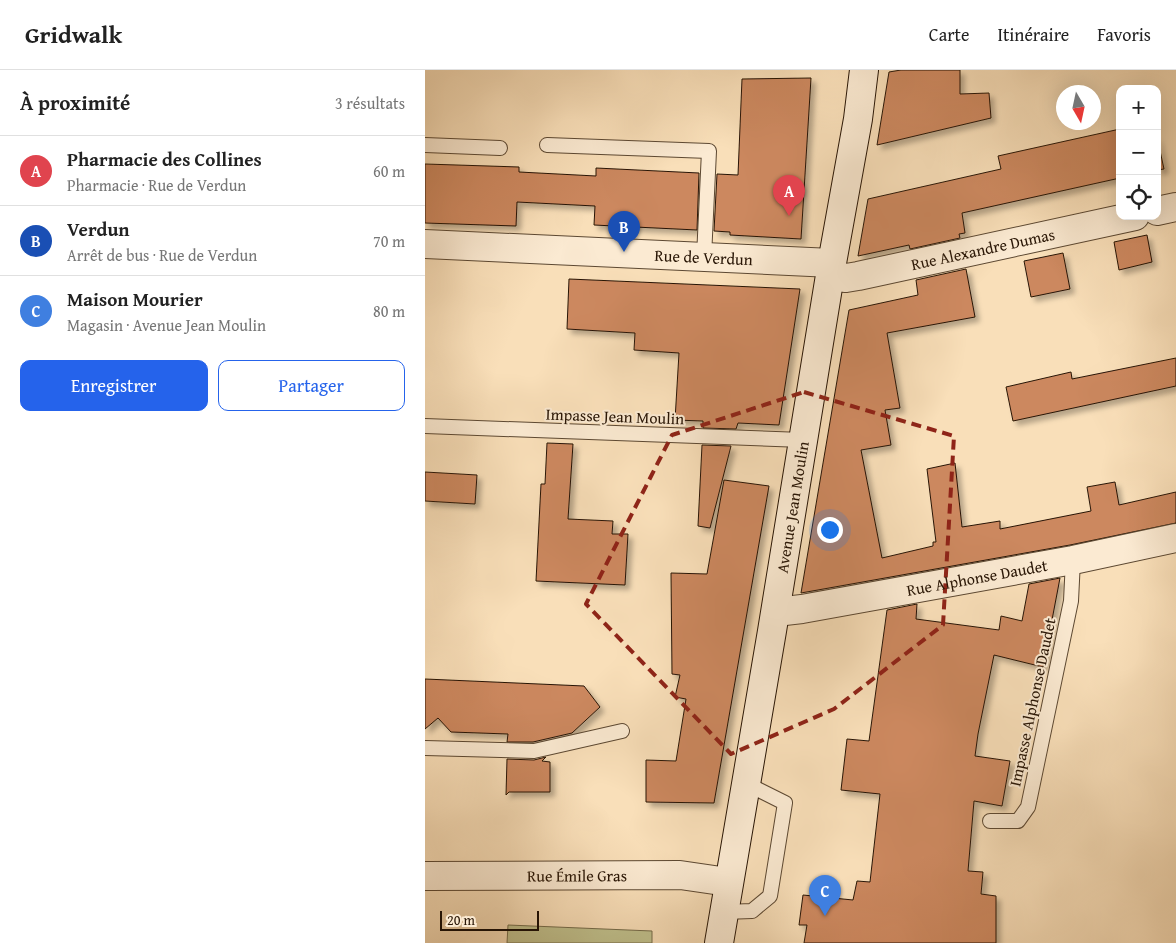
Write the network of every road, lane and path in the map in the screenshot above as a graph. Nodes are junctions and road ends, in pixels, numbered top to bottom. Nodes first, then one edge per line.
1 (864, 70) edge
2 (425, 144) edge
3 (547, 145) dead end
4 (501, 148) dead end
5 (1176, 207) edge
6 (1161, 211) edge
7 (1117, 220) edge
8 (425, 244) edge
9 (704, 257) junction
10 (831, 270) junction
11 (425, 426) edge
12 (803, 440) junction
13 (1176, 538) edge
14 (1073, 560) junction
15 (776, 612) junction
16 (622, 731) dead end
17 (425, 748) edge
18 (745, 782) junction
19 (990, 821) dead end
20 (425, 876) edge
21 (729, 882) junction
22 (724, 912) junction
23 (719, 943) edge

1 - 10 street, Avenue Jean Moulin
2 - 4 lane
3 - 9 lane
5 - 6 street
7 - 10 street, Rue Alexandre Dumas
8 - 9 street, Rue de Verdun
9 - 10 street, Rue de Verdun
10 - 12 street, Avenue Jean Moulin
11 - 12 lane, Impasse Jean Moulin
12 - 15 street, Avenue Jean Moulin
13 - 14 street, Rue Alphonse Daudet
14 - 15 street, Rue Alphonse Daudet
14 - 19 lane, Impasse Alphonse Daudet
15 - 18 street, Avenue Jean Moulin
16 - 17 lane
18 - 21 street, Avenue Jean Moulin
18 - 22 lane
20 - 21 street, Rue Émile Gras
21 - 22 street, Avenue Jean Moulin
22 - 23 street, Avenue Jean Moulin

